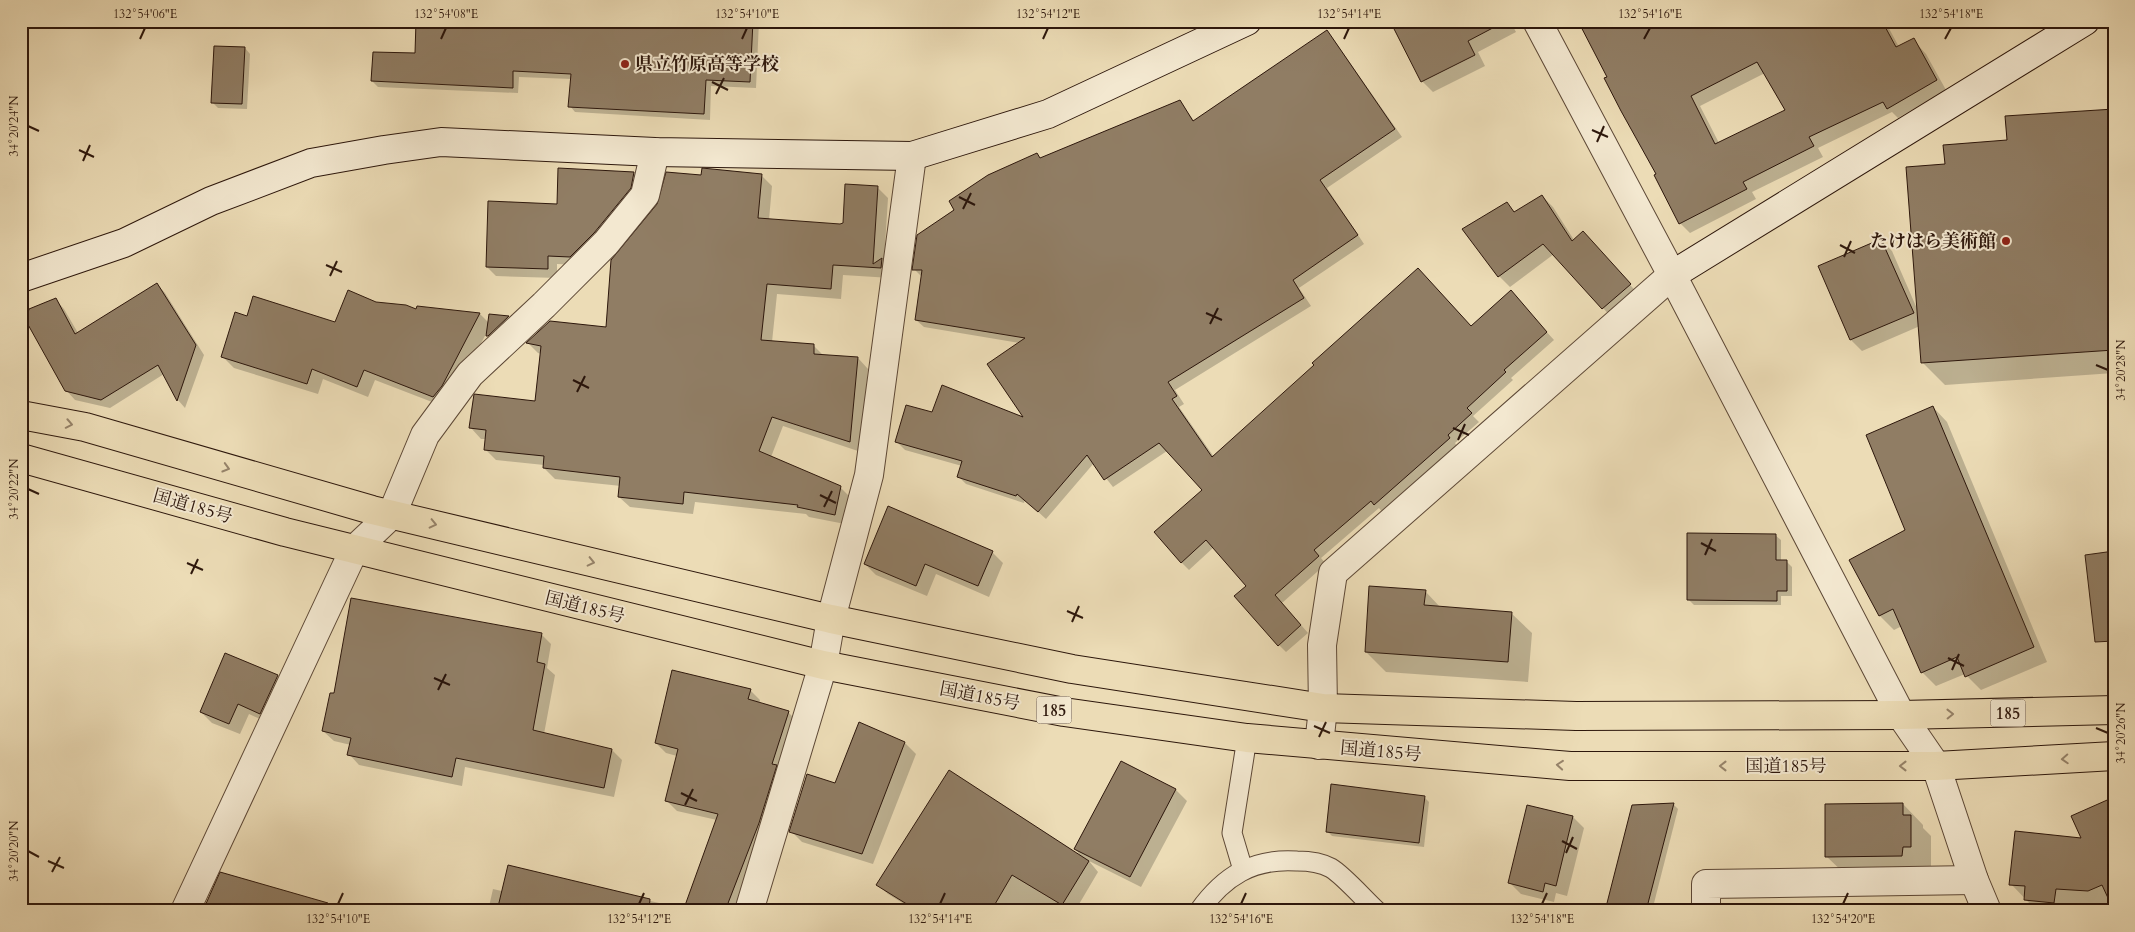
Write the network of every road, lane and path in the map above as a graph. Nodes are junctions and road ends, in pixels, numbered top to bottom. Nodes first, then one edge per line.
1 (1247, 21) edge
2 (1537, 21) edge
3 (2085, 21) edge
4 (655, 152) junction
5 (912, 156) junction
6 (1672, 275) junction
7 (21, 278) edge
8 (21, 415) edge
9 (21, 458) edge
10 (392, 514) junction
11 (354, 550) junction
12 (831, 619) junction
13 (822, 665) junction
14 (1323, 708) junction
15 (2114, 710) edge
16 (1902, 715) junction
17 (1247, 738) junction
18 (1318, 745) junction
19 (2114, 756) edge
20 (1936, 766) junction
21 (1243, 870) junction
22 (1974, 880) junction
23 (186, 911) edge
24 (749, 911) edge
25 (1199, 911) edge
26 (1377, 911) edge
27 (1706, 911) edge
28 (1986, 911) edge

1 - 5 street
2 - 6 street
3 - 6 street
4 - 5 street
4 - 7 street
4 - 10 street
5 - 12 street
6 - 14 street
6 - 16 street
8 -> 10 highway, 185
9 - 11 highway, 国道185号 / 185
10 - 11 street
10 -> 12 highway, 185
11 - 13 highway, 国道185号 / 185
11 - 23 street
12 - 13 street
12 - 14 highway, 185
13 - 17 highway, 国道185号 / 185
13 - 24 street
14 - 16 highway, 185
14 - 18 street
16 -> 15 highway, 185
16 - 20 street
17 - 18 highway, 国道185号 / 185
17 - 21 lane
20 -> 18 highway, 国道185号 / 185
19 -> 20 highway, 国道185号 / 185
20 - 22 street
21 - 25 lane
21 - 26 lane
22 - 27 street
22 - 28 street

